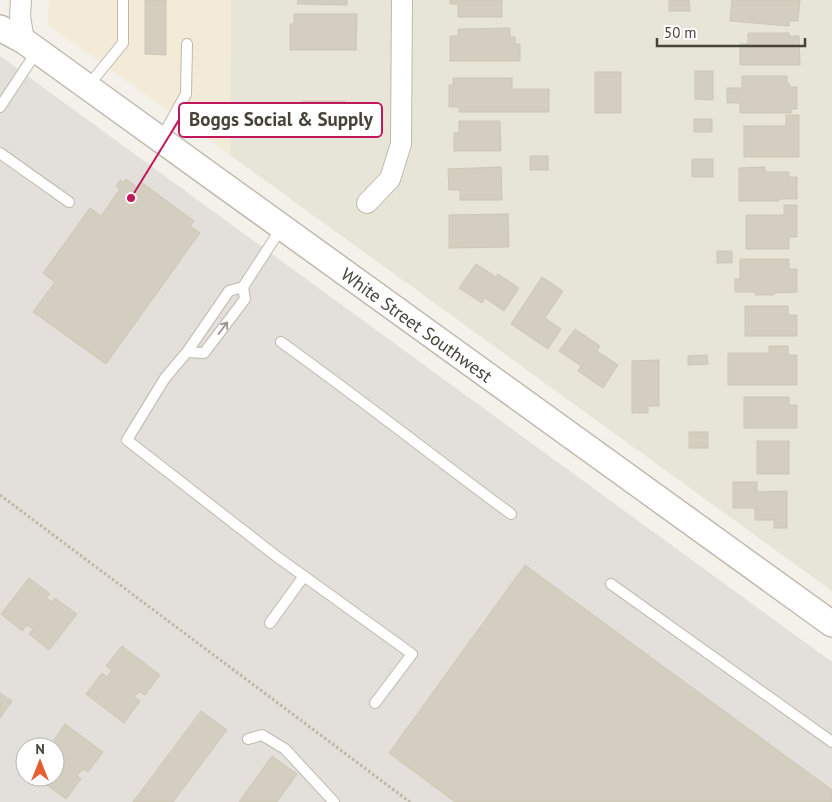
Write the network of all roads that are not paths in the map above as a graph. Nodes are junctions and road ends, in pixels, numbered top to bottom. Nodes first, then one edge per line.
1 (21, 0) edge
2 (123, 0) edge
3 (402, 0) edge
4 (0, 28) edge
5 (187, 44) dead end
6 (31, 45) junction
7 (88, 86) junction
8 (0, 107) edge
9 (161, 139) junction
10 (0, 153) edge
11 (69, 202) dead end
12 (367, 204) dead end
13 (283, 227) junction
14 (243, 287) junction
15 (281, 342) dead end
16 (187, 352) junction
17 (511, 514) dead end
18 (304, 576) junction
19 (611, 584) dead end
20 (270, 622) dead end
21 (832, 624) edge
22 (375, 703) dead end
23 (248, 739) dead end
24 (832, 742) edge
25 (334, 802) edge

1 - 6 street
2 - 7 lane
3 - 12 street
4 - 6 street, White Street Southwest
5 - 9 lane
6 - 7 street, White Street Southwest
6 - 8 lane
7 - 9 street, White Street Southwest
9 - 13 street, White Street Southwest
10 - 11 lane
13 - 14 lane
13 - 21 street, White Street Southwest
14 - 16 lane
16 -> 14 lane
15 - 17 lane
16 - 18 lane
18 - 20 lane
18 - 22 lane
19 - 24 lane
23 - 25 lane

